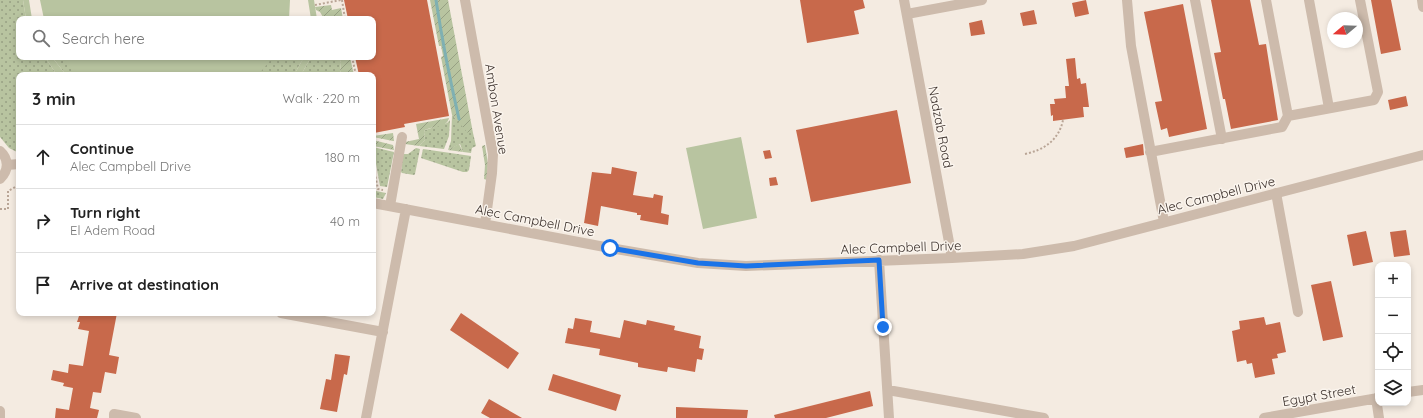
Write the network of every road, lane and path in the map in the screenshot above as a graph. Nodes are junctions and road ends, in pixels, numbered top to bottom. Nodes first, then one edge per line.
1 (321, 0) edge
2 (341, 0) edge
3 (465, 0) edge
4 (904, 0) edge
5 (982, 0) edge
6 (1127, 0) edge
7 (1195, 0) edge
8 (1266, 0) edge
9 (1309, 0) edge
10 (1360, 0) edge
11 (1422, 0) edge
12 (320, 4) junction
13 (315, 5) dead end
14 (1423, 7) edge
15 (907, 14) junction
16 (344, 16) edge
17 (353, 60) edge
18 (355, 72) edge
19 (1329, 108) junction
20 (1288, 116) junction
21 (1063, 120) dead end
22 (402, 137) dead end
23 (1222, 139) junction
24 (0, 151) edge
25 (1150, 152) junction
26 (1025, 154) dead end
27 (1423, 154) edge
28 (16, 164) edge
29 (7, 165) junction
30 (0, 179) edge
31 (376, 179) edge
32 (16, 187) edge
33 (392, 192) junction
34 (1276, 193) junction
35 (376, 204) edge
36 (390, 206) junction
37 (0, 209) edge
38 (406, 209) junction
39 (1164, 222) junction
40 (485, 224) junction
41 (952, 258) junction
42 (879, 260) junction
43 (1298, 312) dead end
44 (297, 316) edge
45 (382, 332) junction
46 (888, 390) junction
47 (1423, 390) edge
48 (1411, 392) edge
49 (1375, 398) edge
50 (1378, 406) edge
51 (0, 411) edge
52 (0, 418) edge
53 (114, 418) edge
54 (136, 418) edge
55 (366, 418) edge
56 (889, 418) edge
57 (1044, 418) edge
58 (1264, 418) edge
59 (1379, 418) edge

1 - 12 path
2 - 12 path
2 - 16 path
3 - 40 street, Ambon Avenue
4 - 15 street, Nadzab Road
5 - 15 street
6 - 25 street
7 - 23 street
8 - 20 street
9 - 19 street
10 - 19 street
11 - 14 street
12 - 13 path
15 - 41 street, Nadzab Road
17 - 18 path
19 - 20 street
20 - 23 street
21 - 26 path
22 - 33 street
23 - 25 street
24 - 29 street
25 - 39 street
27 - 34 street, Alec Campbell Drive
28 - 29 street
29 - 30 street
31 - 33 path
32 - 37 path
33 - 36 street
34 - 39 street, Alec Campbell Drive
34 - 43 street
35 - 36 street, Alec Campbell Drive
36 - 38 street, Alec Campbell Drive
38 - 40 street, Alec Campbell Drive
38 - 45 street
39 - 41 street, Alec Campbell Drive
40 - 42 street, Alec Campbell Drive
41 - 42 street, Alec Campbell Drive
42 - 46 street
44 - 45 street
45 - 55 street
46 - 56 street
46 - 57 street
47 - 48 street
49 - 58 street, Egypt Street
50 - 59 street
51 - 52 street
53 - 54 street

